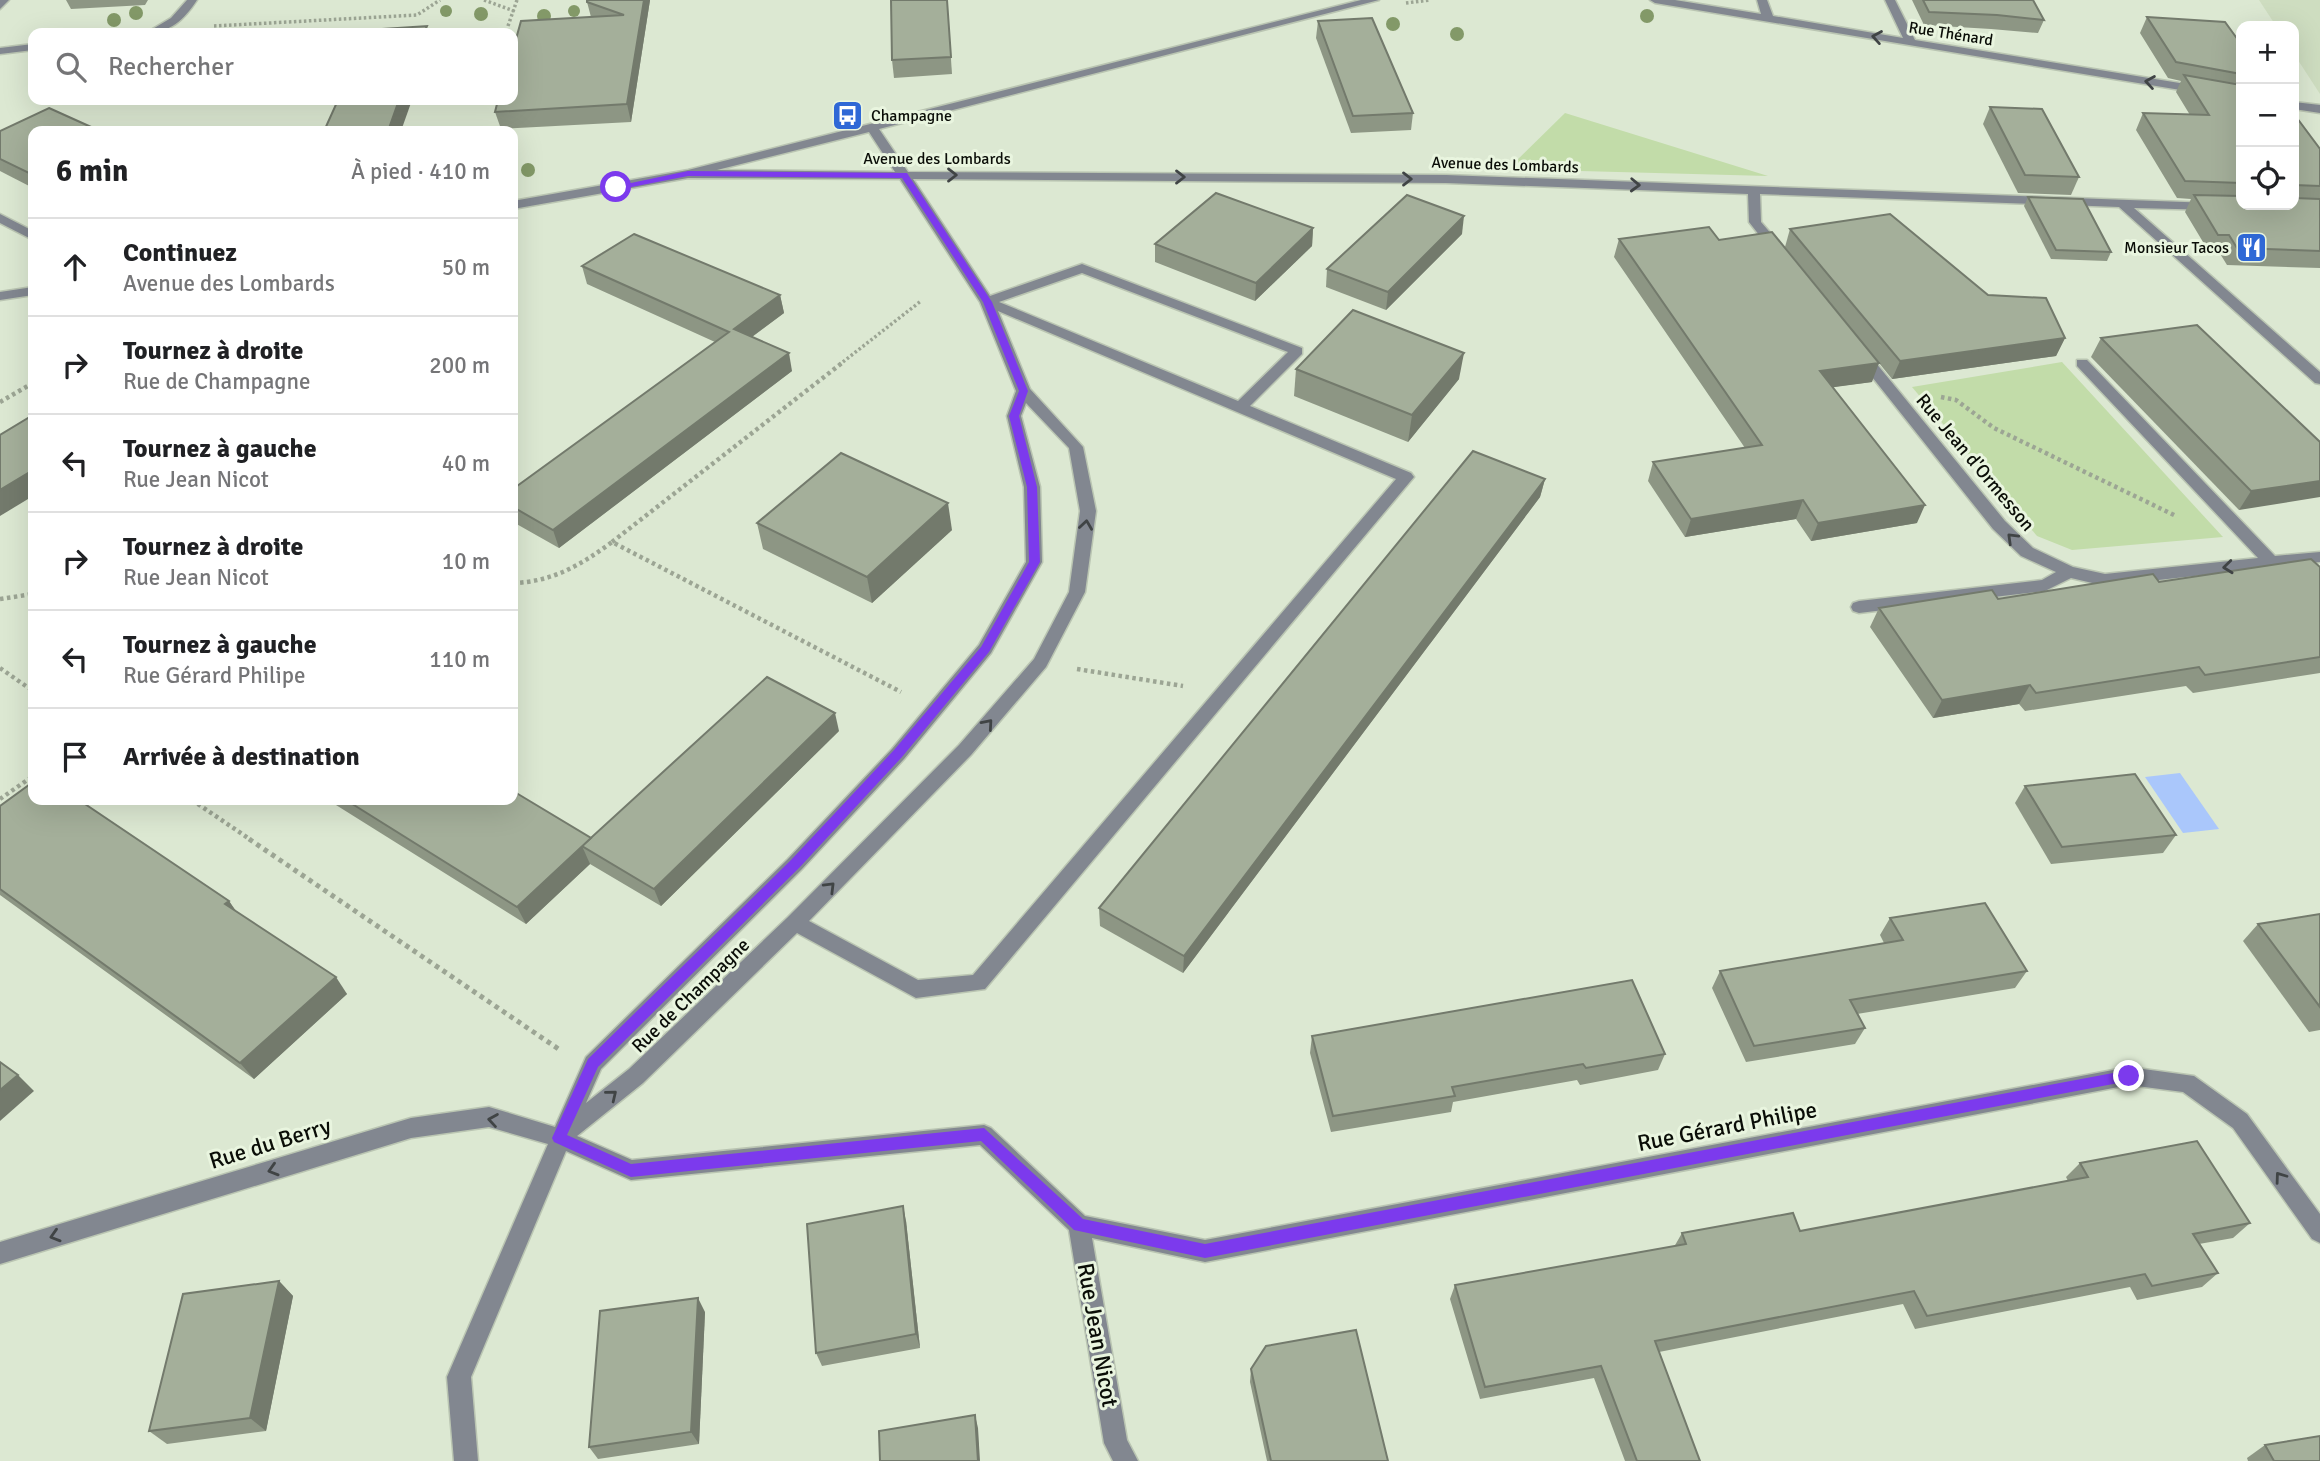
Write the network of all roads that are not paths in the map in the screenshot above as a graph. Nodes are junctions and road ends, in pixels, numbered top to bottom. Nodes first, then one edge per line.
1 (4, 0) edge
2 (192, 0) edge
3 (1374, 0) edge
4 (1655, 0) edge
5 (1762, 0) edge
6 (1891, 0) edge
7 (0, 6) edge
8 (1768, 18) junction
9 (165, 28) edge
10 (1911, 43) junction
11 (28, 48) edge
12 (0, 51) edge
13 (2236, 96) edge
14 (2299, 106) edge
15 (2320, 108) edge
16 (872, 127) junction
17 (688, 174) junction
18 (904, 175) junction
19 (1754, 189) junction
20 (2120, 202) junction
21 (518, 204) edge
22 (2225, 207) edge
23 (0, 218) edge
24 (28, 233) edge
25 (1790, 265) edge
26 (28, 292) edge
27 (0, 296) edge
28 (987, 302) junction
29 (1851, 341) edge
30 (2082, 363) dead end
31 (2320, 380) edge
32 (1023, 391) junction
33 (1241, 407) junction
34 (2320, 557) edge
35 (2271, 562) junction
36 (2069, 572) junction
37 (1858, 607) dead end
38 (795, 923) junction
39 (559, 1138) junction
40 (1079, 1225) junction
41 (2320, 1232) edge
42 (0, 1253) edge
43 (466, 1461) edge
44 (1126, 1461) edge

1 - 7 street
2 - 9 street
3 - 16 street, Avenue des Lombards
4 - 8 street, Rue Thénard
5 - 8 street
6 - 10 street
10 -> 8 street, Rue Thénard
13 -> 10 street, Rue Thénard
11 - 12 street
14 - 15 street
16 - 17 street, Avenue des Lombards
16 - 18 street, Rue de Champagne
17 - 18 street, Avenue des Lombards
17 - 21 street, Avenue des Lombards
18 -> 19 street, Avenue des Lombards
18 - 28 street, Rue de Champagne
19 - 20 street, Avenue des Lombards
19 - 25 street
20 - 22 street, Avenue des Lombards
20 - 31 street
23 - 24 street
26 - 27 street
28 - 32 street, Rue de Champagne
28 - 33 street
28 - 33 street
36 -> 29 street, Rue Jean d'Ormesson
30 - 35 street
38 -> 32 street, Rue de Champagne
32 - 39 street, Rue de Champagne
33 - 38 street
34 - 35 street, Rue Jean d'Ormesson
35 -> 36 street, Rue Jean d'Ormesson
36 - 37 street
39 -> 38 street, Rue de Champagne
39 - 40 street
39 -> 42 street, Rue du Berry
39 - 43 street
41 -> 40 street, Rue Gérard Philipe
40 - 44 street, Rue Jean Nicot

